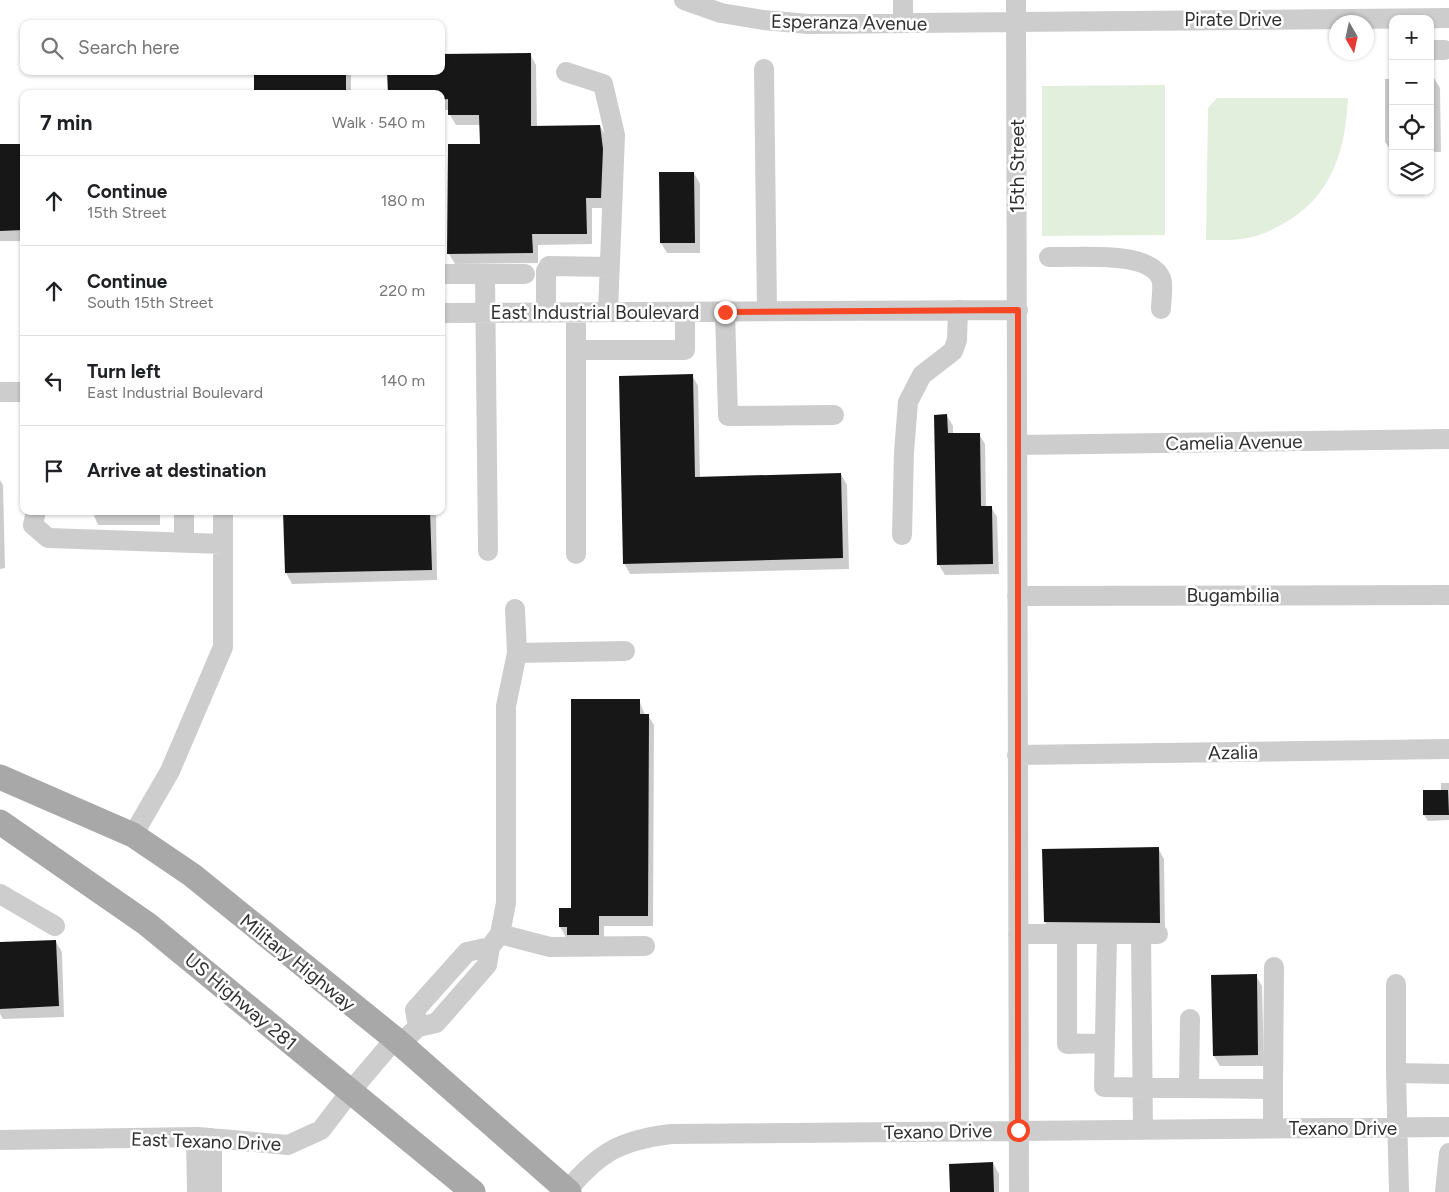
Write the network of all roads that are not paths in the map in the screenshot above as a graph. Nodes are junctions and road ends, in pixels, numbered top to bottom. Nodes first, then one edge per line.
1 (684, 0) edge
2 (902, 0) edge
3 (1016, 0) edge
4 (1449, 18) edge
5 (902, 23) junction
6 (1016, 23) junction
7 (764, 69) dead end
8 (566, 72) dead end
9 (1049, 257) dead end
10 (609, 267) junction
11 (445, 274) edge
12 (485, 274) junction
13 (525, 274) dead end
14 (1161, 309) dead end
15 (958, 310) junction
16 (1018, 310) junction
17 (766, 311) junction
18 (608, 312) junction
19 (685, 312) junction
20 (725, 312) junction
21 (445, 313) edge
22 (486, 313) junction
23 (546, 313) junction
24 (576, 313) junction
25 (576, 350) junction
26 (0, 392) edge
27 (20, 392) edge
28 (834, 415) dead end
29 (1449, 439) edge
30 (1018, 445) junction
31 (35, 515) edge
32 (184, 515) edge
33 (223, 515) edge
34 (902, 535) dead end
35 (184, 542) junction
36 (223, 544) junction
37 (488, 552) dead end
38 (576, 554) dead end
39 (1449, 595) edge
40 (1018, 596) junction
41 (514, 609) dead end
42 (625, 652) dead end
43 (517, 653) junction
44 (1449, 749) edge
45 (1017, 755) junction
46 (0, 777) edge
47 (0, 822) edge
48 (133, 835) junction
49 (0, 894) edge
50 (55, 926) dead end
51 (1018, 934) junction
52 (1067, 934) junction
53 (1107, 935) junction
54 (495, 941) junction
55 (645, 946) dead end
56 (1274, 967) dead end
57 (1396, 984) dead end
58 (1190, 1019) dead end
59 (397, 1041) junction
60 (1105, 1043) junction
61 (1396, 1073) junction
62 (1449, 1074) edge
63 (1142, 1087) junction
64 (1189, 1088) junction
65 (1273, 1089) junction
66 (350, 1092) junction
67 (1398, 1127) junction
68 (1449, 1127) edge
69 (1273, 1128) junction
70 (1143, 1129) junction
71 (1018, 1130) junction
72 (204, 1138) junction
73 (0, 1140) edge
74 (1449, 1153) edge
75 (568, 1191) edge
76 (197, 1192) edge
77 (212, 1192) edge
78 (473, 1192) edge
79 (1019, 1192) edge
80 (1399, 1192) edge
81 (1445, 1192) edge

1 - 5 street, Esperanza Avenue
2 - 5 street
3 - 6 street, 15th Street
4 - 6 street, Pirate Drive
5 - 6 street, Esperanza Avenue
6 - 16 street, 15th Street
7 - 17 street
8 - 10 street
9 - 14 street
10 - 18 street
10 - 23 street
11 - 12 street
12 - 13 street
12 - 22 street
15 - 16 street, East Industrial Boulevard
15 - 17 street, East Industrial Boulevard
15 - 34 street
16 - 30 street, 15th Street
17 - 20 street, East Industrial Boulevard
18 - 19 street, East Industrial Boulevard
18 - 24 street, East Industrial Boulevard
19 - 20 street, East Industrial Boulevard
19 - 25 street
20 - 28 street
21 - 22 street, East Industrial Boulevard
22 - 23 street, East Industrial Boulevard
22 - 37 street
23 - 24 street, East Industrial Boulevard
24 - 25 street
25 - 38 street
26 - 27 street
29 - 30 street, Camelia Avenue
30 - 40 street, 15th Street
31 - 35 street
32 - 35 street
33 - 36 street
35 - 36 street
36 - 48 street
39 - 40 street, Bugambilia
40 - 45 street, 15th Street
41 - 43 street
42 - 43 street
43 - 54 street
44 - 45 street, Azalia
45 - 51 street
46 - 48 main road, Military Highway
47 - 66 main road, US Highway 281
48 - 59 main road, Military Highway
49 - 50 street
51 - 52 street
51 - 71 street
52 - 53 street
52 - 60 street
53 - 60 street
53 - 63 street
54 - 55 street
54 - 59 street, East Texano Drive
56 - 65 street
57 - 61 street
58 - 64 street
59 - 66 street, East Texano Drive
59 - 75 main road, Military Highway
60 - 63 street
61 - 62 street
61 - 67 street
63 - 64 street
63 - 70 street
64 - 65 street
65 - 69 street
66 - 72 street, East Texano Drive
66 - 78 main road, US Highway 281
67 - 68 street, Texano Drive
67 - 69 street, Texano Drive
67 - 80 street
69 - 70 street, Texano Drive
70 - 71 street, Texano Drive
71 - 75 street, Texano Drive
71 - 79 street
72 - 73 street, East Texano Drive
72 - 76 street
72 - 77 street
74 - 81 street

